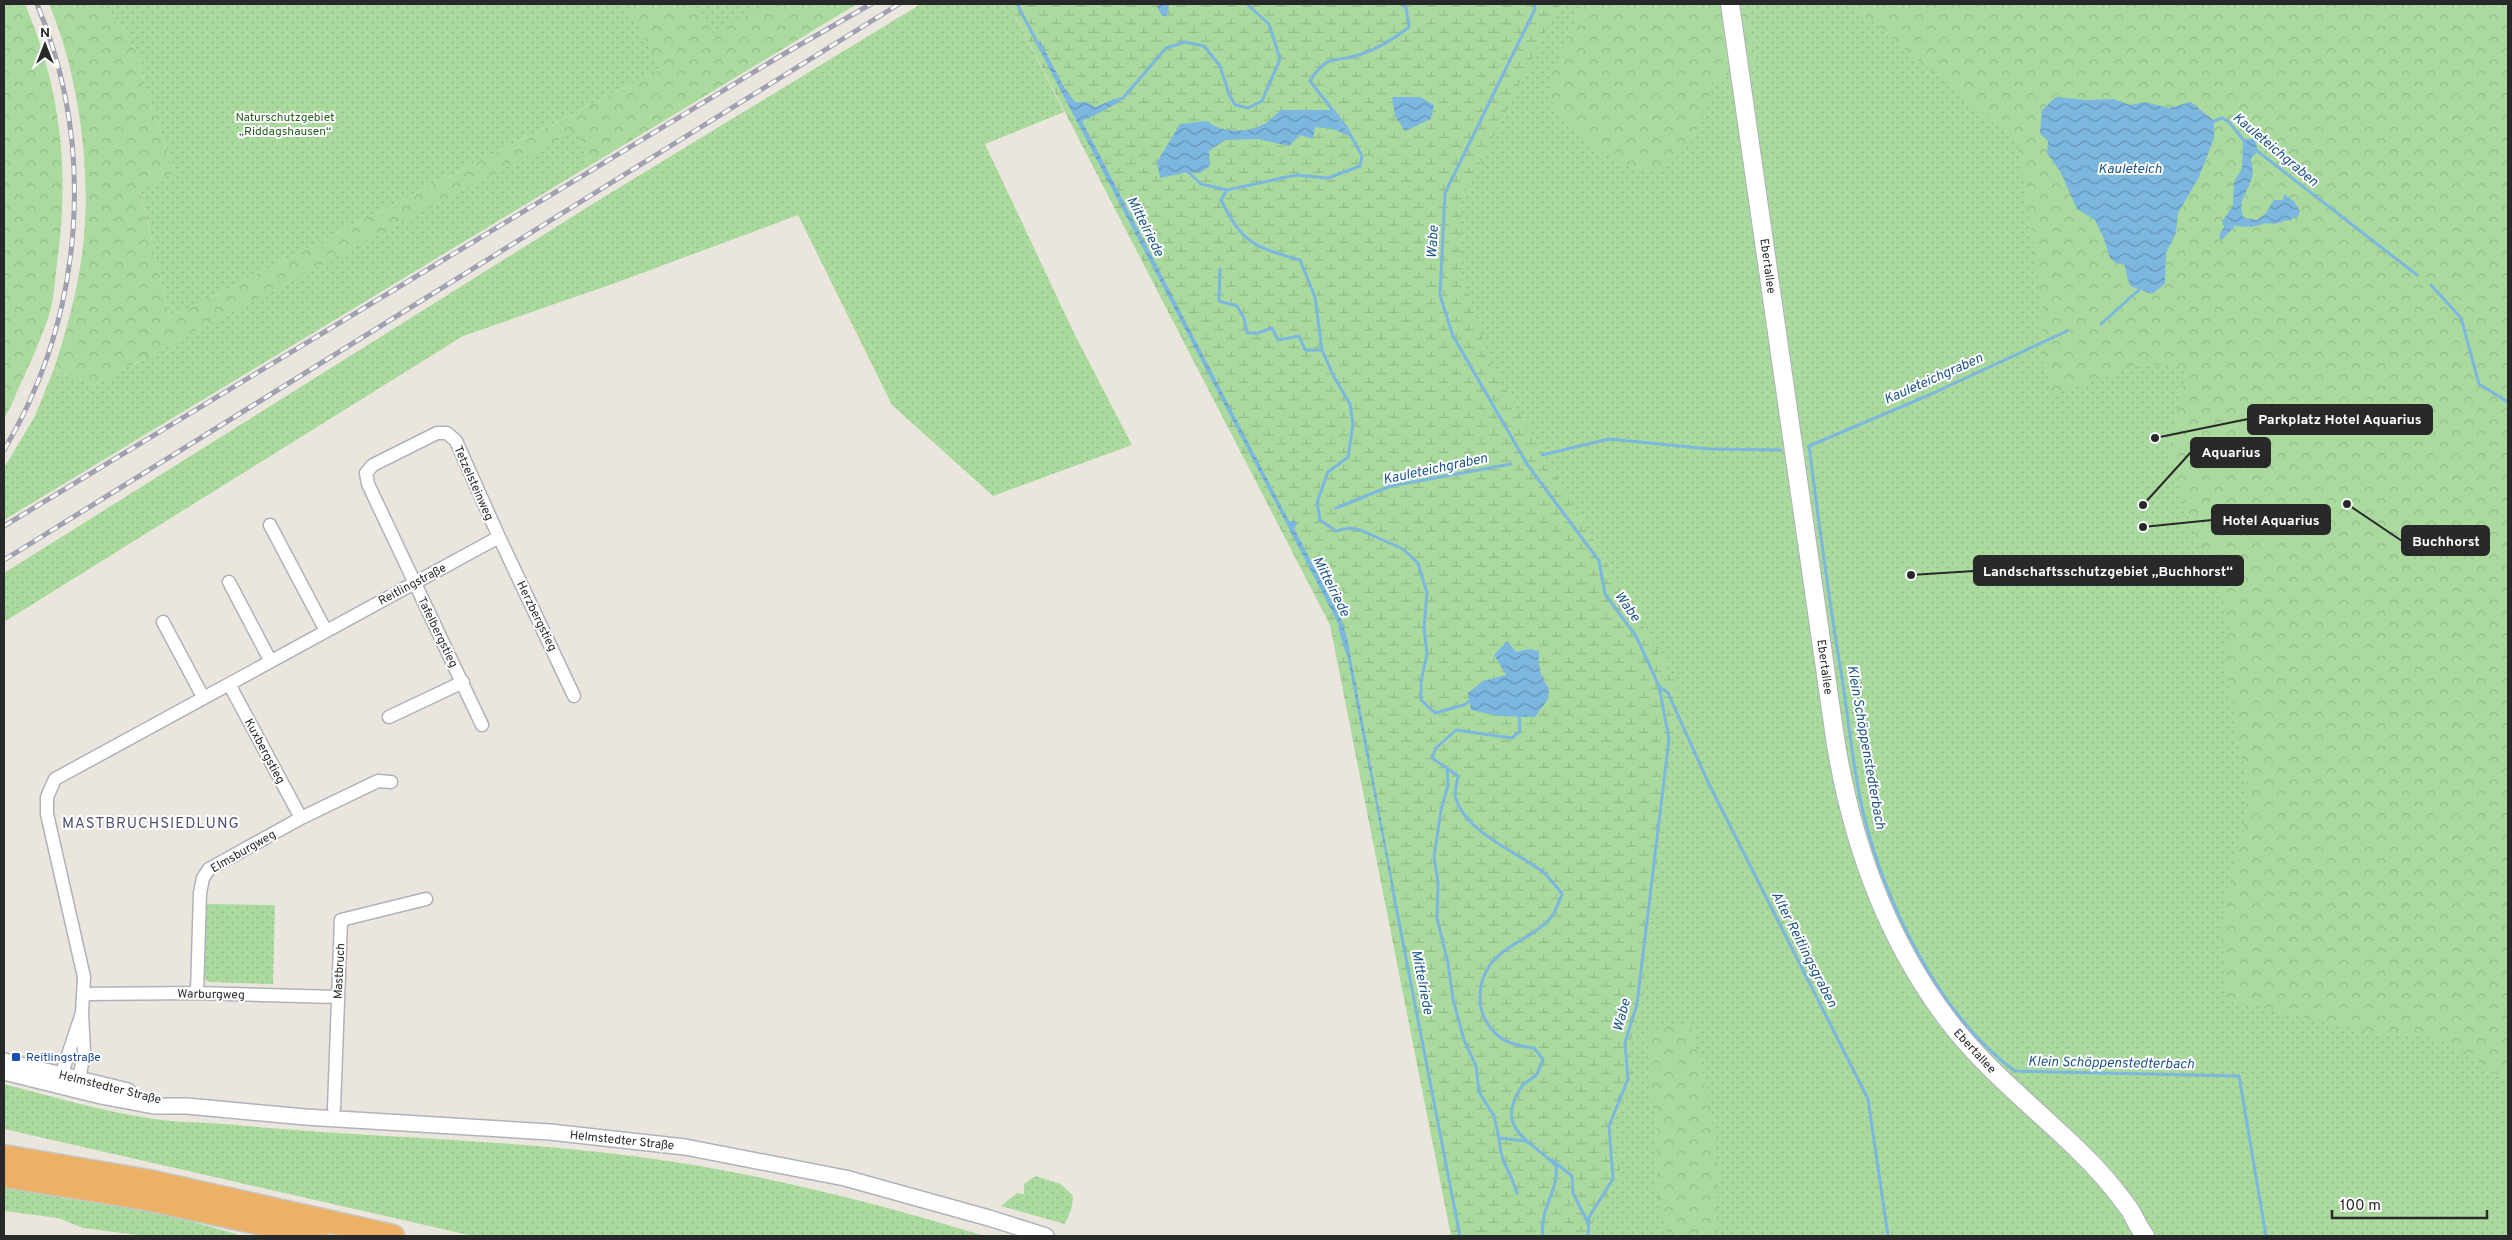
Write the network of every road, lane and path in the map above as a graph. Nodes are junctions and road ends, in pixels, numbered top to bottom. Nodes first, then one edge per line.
1 (1730, 4) edge
2 (270, 525) dead end
3 (499, 537) junction
4 (229, 582) dead end
5 (414, 582) junction
6 (163, 622) dead end
7 (326, 631) junction
8 (270, 660) junction
9 (462, 682) junction
10 (229, 684) junction
11 (574, 696) dead end
12 (203, 697) junction
13 (389, 717) dead end
14 (482, 725) dead end
15 (391, 782) dead end
16 (301, 818) junction
17 (426, 899) dead end
18 (197, 993) junction
19 (84, 994) junction
20 (337, 997) junction
21 (82, 1013) junction
22 (4, 1061) edge
23 (4, 1072) edge
24 (79, 1080) junction
25 (64, 1082) junction
26 (188, 1106) junction
27 (334, 1108) dead end
28 (4, 1144) edge
29 (4, 1156) edge
30 (69, 1166) junction
31 (4, 1176) edge
32 (317, 1236) edge
33 (393, 1236) edge
34 (1046, 1236) edge
35 (2144, 1236) edge

1 - 35 main road, Ebertallee
2 - 7 street
3 - 5 street, Reitlingstraße
3 - 5 street, Tetzelsteinweg
3 - 11 street, Herzbergstieg
4 - 8 street
5 - 7 street, Reitlingstraße
5 - 9 street, Tafelbergstieg
6 - 12 street
7 - 8 street, Reitlingstraße
8 - 10 street, Reitlingstraße
9 - 13 street, Tafelbergstieg
9 - 14 street, Tafelbergstieg
10 - 12 street, Reitlingstraße
10 - 16 street, Kuxbergstieg
12 - 19 street, Reitlingstraße
15 - 16 street, Elmsburgweg
16 - 18 street, Elmsburgweg
17 - 20 street, Mastbruch
18 - 19 street, Warburgweg
18 - 20 street, Warburgweg
19 - 21 street, Reitlingstraße
20 - 27 street, Mastbruch
21 - 24 street, Reitlingstraße
21 - 25 street, Reitlingstraße
22 - 25 street, Helmstedter Straße
23 - 25 street, Helmstedter Straße
24 - 25 street, Helmstedter Straße
24 - 26 street, Helmstedter Straße
25 - 26 street, Helmstedter Straße
26 - 34 street, Helmstedter Straße
28 - 30 highway
29 - 30 highway
30 - 33 highway
31 - 32 highway

